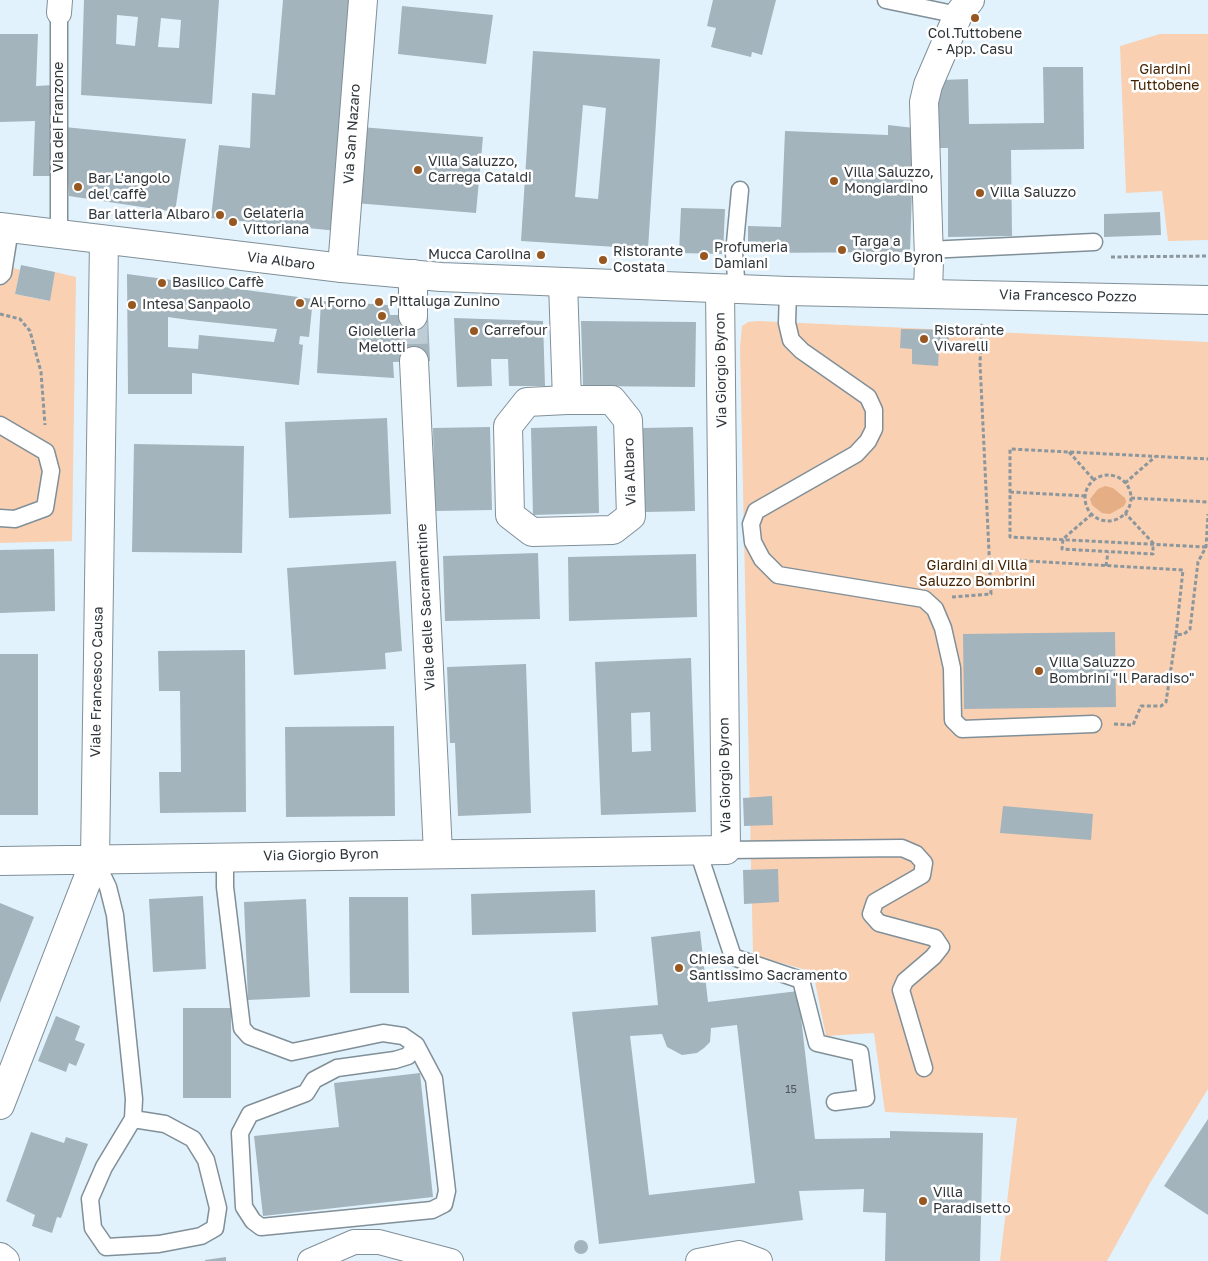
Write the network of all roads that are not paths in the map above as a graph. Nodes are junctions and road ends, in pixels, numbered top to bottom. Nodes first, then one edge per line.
1 (363, 0) edge
2 (886, 0) edge
3 (59, 7) edge
4 (964, 7) edge
5 (740, 190) dead end
6 (5, 228) edge
7 (59, 234) junction
8 (104, 240) junction
9 (1094, 242) dead end
10 (928, 250) junction
11 (342, 268) junction
12 (412, 274) junction
13 (0, 276) edge
14 (563, 283) junction
15 (729, 289) junction
16 (788, 291) junction
17 (928, 293) junction
18 (1208, 300) edge
19 (413, 316) tunnel mouth
20 (414, 361) tunnel mouth
21 (567, 400) junction
22 (0, 425) edge
23 (0, 518) edge
24 (1093, 724) road end
25 (726, 850) junction
26 (698, 851) junction
27 (438, 853) junction
28 (225, 857) junction
29 (95, 860) junction
30 (0, 861) edge
31 (416, 1044) junction
32 (924, 1068) dead end
33 (835, 1102) dead end
34 (0, 1105) edge
35 (133, 1119) junction
36 (0, 1257) edge
37 (5, 1261) edge
38 (310, 1261) edge
39 (451, 1261) edge
40 (698, 1261) edge
41 (760, 1261) edge

1 - 11 street, Via San Nazaro
2 - 4 lane
3 - 7 lane, Via dei Franzone
4 - 10 street
5 - 15 lane
6 - 7 street, Via Albaro
6 - 13 lane
7 - 8 street, Via Albaro
8 - 11 street, Via Albaro
8 - 29 street, Viale Francesco Causa
9 - 10 lane
10 - 17 street
11 - 12 street, Via Albaro
12 - 14 street, Via Albaro
12 - 19 street
14 - 15 street, Via Albaro
14 - 21 street
15 - 16 street, Via Albaro
15 - 25 street, Via Giorgio Byron
16 - 17 street, Via Albaro
16 - 24 lane
17 - 18 street, Via Francesco Pozzo
20 - 27 street, Viale delle Sacramentine
21 - 21 street, Via Albaro
22 - 23 lane
25 - 26 street, Via Giorgio Byron
25 - 32 lane
26 - 27 street, Via Giorgio Byron
26 - 33 lane
27 - 28 street, Via Giorgio Byron
28 - 29 street, Via Giorgio Byron
28 - 31 lane
29 - 30 street, Via Giorgio Byron
29 - 34 street, Viale Francesco Causa
29 - 35 lane
31 - 31 lane
35 - 35 lane
36 - 37 street
38 - 39 street
40 - 41 street

